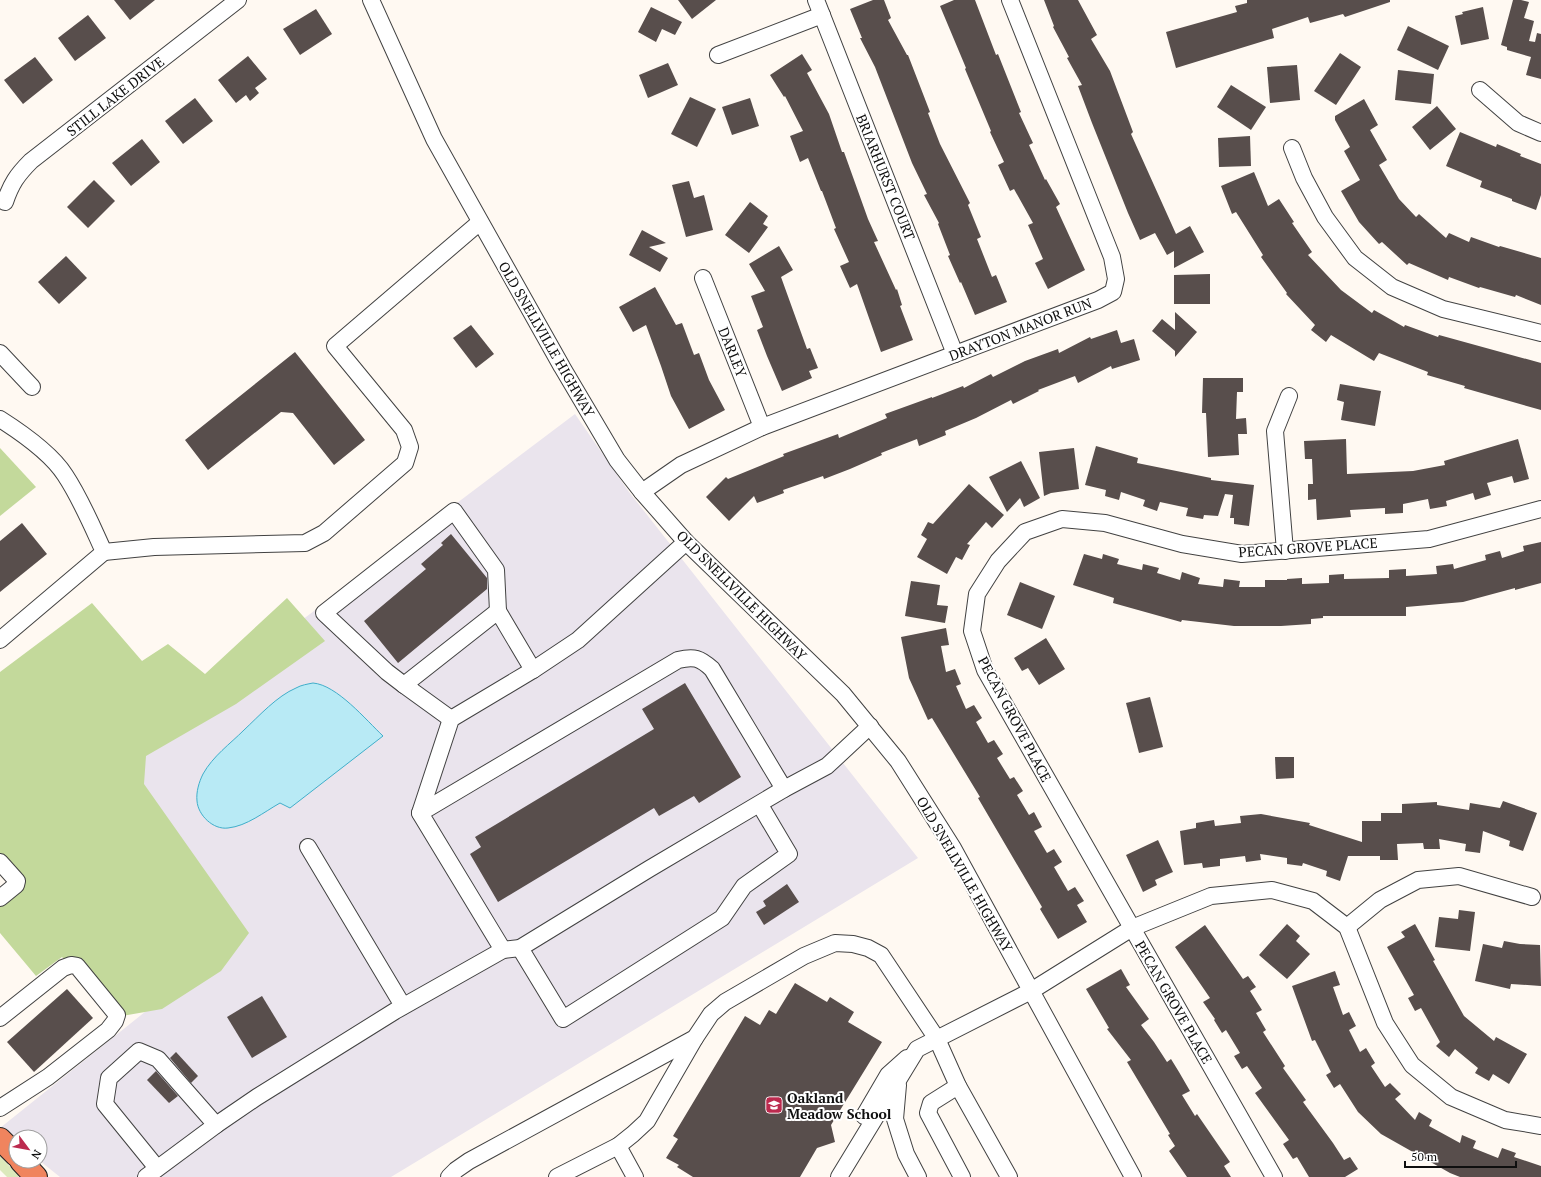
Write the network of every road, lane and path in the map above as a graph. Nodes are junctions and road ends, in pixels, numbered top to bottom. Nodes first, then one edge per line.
1 (238, 0) edge
2 (371, 0) edge
3 (1010, 0) edge
4 (819, 7) edge
5 (718, 56) dead end
6 (1480, 90) dead end
7 (1541, 133) edge
8 (1292, 148) dead end
9 (5, 202) dead end
10 (480, 222) junction
11 (703, 278) dead end
12 (1541, 333) edge
13 (0, 353) edge
14 (955, 354) junction
15 (32, 387) dead end
16 (1289, 396) dead end
17 (0, 419) edge
18 (762, 427) junction
19 (642, 492) junction
20 (1541, 509) edge
21 (686, 542) junction
22 (1285, 551) junction
23 (104, 552) junction
24 (498, 611) junction
25 (0, 640) edge
26 (534, 670) junction
27 (404, 685) junction
28 (451, 719) junction
29 (870, 726) junction
30 (784, 790) junction
31 (760, 805) junction
32 (420, 813) junction
33 (308, 847) dead end
34 (0, 862) edge
35 (1532, 897) dead end
36 (0, 898) edge
37 (1347, 927) junction
38 (1132, 928) junction
39 (520, 948) junction
40 (503, 950) junction
41 (1031, 991) junction
42 (403, 1006) junction
43 (0, 1018) edge
44 (695, 1038) junction
45 (937, 1039) junction
46 (917, 1049) junction
47 (898, 1083) junction
48 (958, 1086) junction
49 (0, 1108) edge
50 (216, 1125) junction
51 (1541, 1126) edge
52 (0, 1139) edge
53 (618, 1146) junction
54 (8, 1147) edge
55 (28, 1169) edge
56 (151, 1172) edge
57 (844, 1174) edge
58 (914, 1176) edge
59 (36, 1177) edge
60 (449, 1177) edge
61 (557, 1177) edge
62 (635, 1177) edge
63 (827, 1177) edge
64 (962, 1177) edge
65 (1008, 1177) edge
66 (1133, 1177) edge
67 (1274, 1177) edge

1 - 9 street, STILL LAKE DRIVE
2 - 10 street, OLD SNELLVILLE HIGHWAY
3 - 14 street, DRAYTON MANOR RUN
4 - 5 street
4 - 14 street, BRIARHURST COURT
6 - 7 street
8 - 12 street
10 - 19 street, OLD SNELLVILLE HIGHWAY
10 - 23 street
11 - 18 street, DARLEY
13 - 15 street
14 - 18 street, DRAYTON MANOR RUN
16 - 22 street
17 - 23 street
18 - 19 street, DRAYTON MANOR RUN
19 - 21 street, OLD SNELLVILLE HIGHWAY
20 - 22 street, PECAN GROVE PLACE
21 - 26 street
21 - 29 street, OLD SNELLVILLE HIGHWAY
22 - 38 street, PECAN GROVE PLACE
23 - 25 street
24 - 26 street
24 - 27 street
24 - 27 street
26 - 28 street
27 - 28 street
28 - 32 street
29 - 30 street
29 - 41 street, OLD SNELLVILLE HIGHWAY
30 - 31 street
30 - 32 street
31 - 39 street
31 - 39 street
32 - 40 street
33 - 42 street
34 - 36 street
35 - 37 street
37 - 38 street
37 - 51 street
38 - 41 street
38 - 67 street, PECAN GROVE PLACE
39 - 40 street
40 - 42 street
41 - 45 street
41 - 66 street, OLD SNELLVILLE HIGHWAY
42 - 50 street
43 - 49 street
44 - 45 street
44 - 53 street
44 - 60 street
45 - 46 street
45 - 48 street
46 - 47 street
46 - 63 street
47 - 57 street
47 - 58 street
48 - 64 street
48 - 65 street
50 - 56 street
50 - 56 street
52 - 54 highway
53 - 61 street
53 - 62 street
55 - 59 highway

